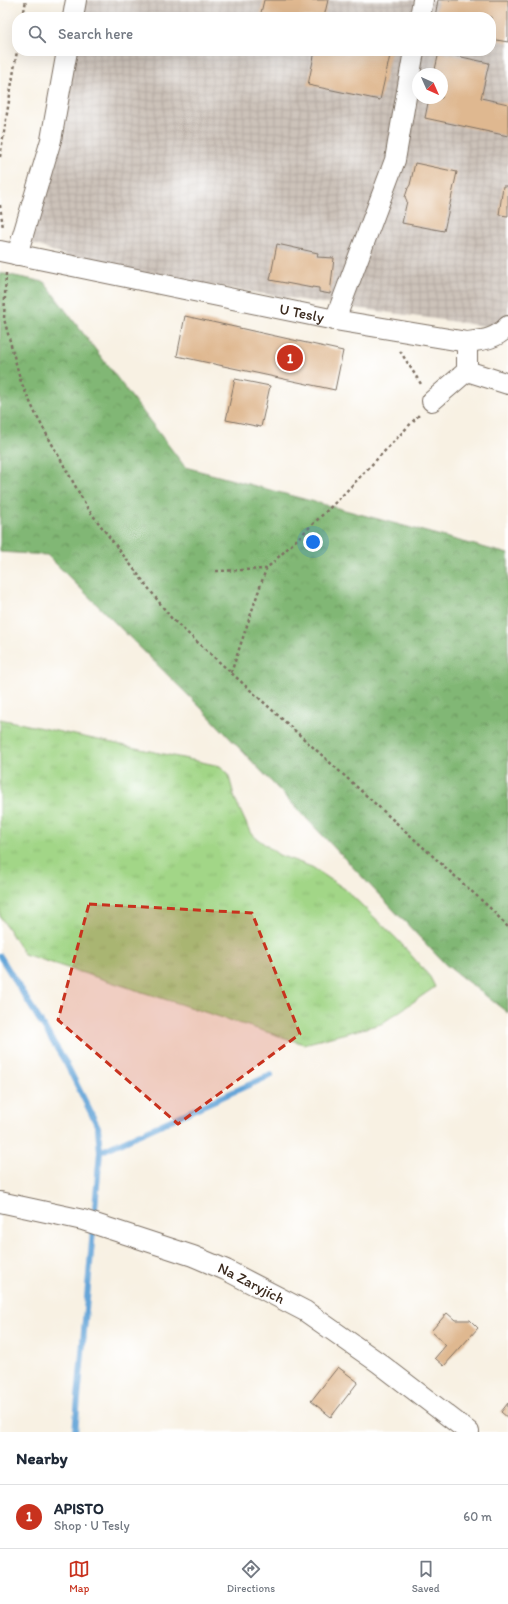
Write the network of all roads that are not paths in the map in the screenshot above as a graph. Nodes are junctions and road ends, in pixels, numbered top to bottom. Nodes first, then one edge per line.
1 (76, 0) edge
2 (423, 0) edge
3 (74, 12) edge
4 (421, 12) edge
5 (66, 56) edge
6 (413, 56) edge
7 (8, 253) edge
8 (335, 320) junction
9 (508, 326) edge
10 (467, 342) junction
11 (466, 371) junction
12 (508, 384) edge
13 (432, 401) road end
14 (0, 1202) edge
15 (469, 1432) edge

1 - 3 street
2 - 4 street
5 - 7 street
6 - 8 street, U Tesly
7 - 8 street, U Tesly
8 - 10 street
9 - 10 street
10 - 11 street
11 - 12 street
11 - 13 street
14 - 15 street, Na Zaryjích

